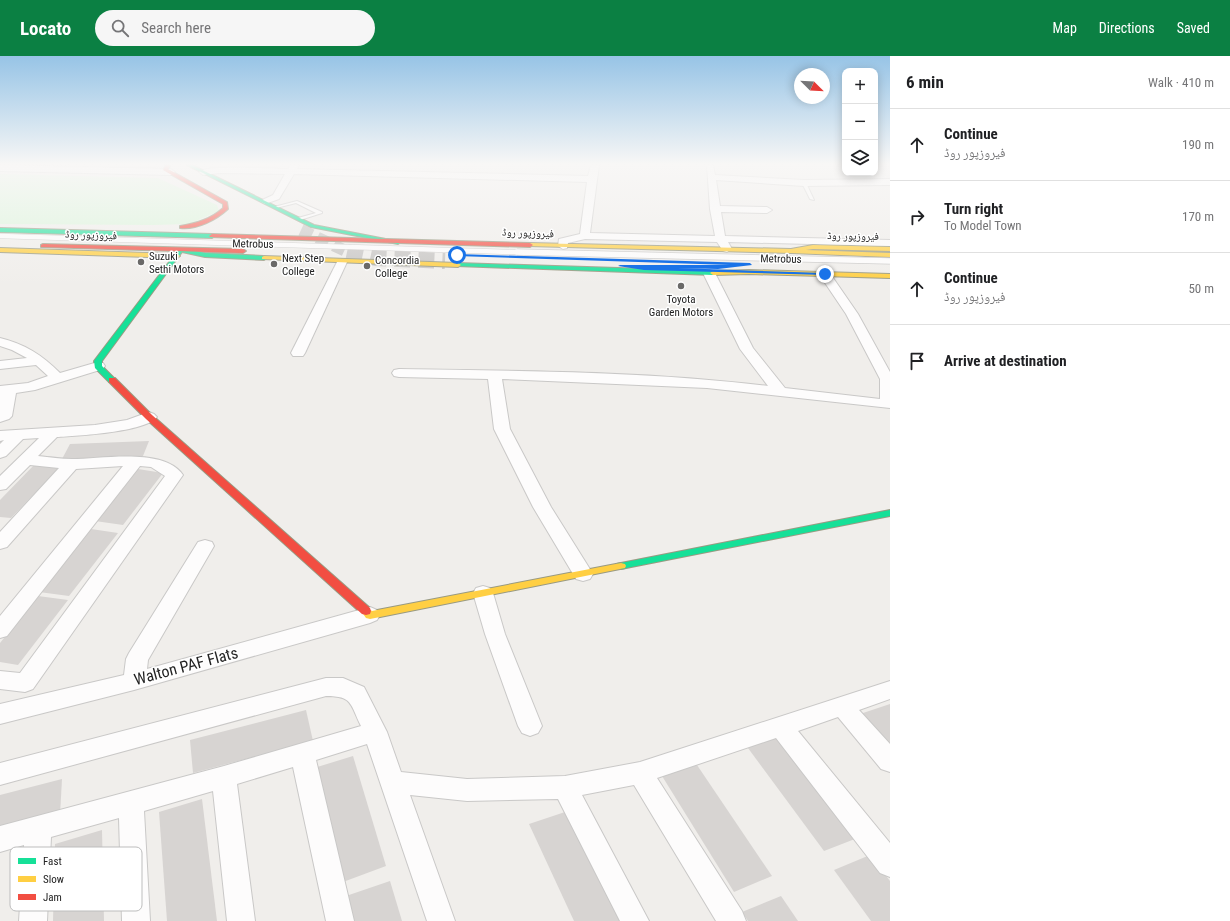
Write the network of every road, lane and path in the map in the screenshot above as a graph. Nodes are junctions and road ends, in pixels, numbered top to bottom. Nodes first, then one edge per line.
1 (225, 205) edge
2 (252, 205) edge
3 (272, 205) edge
4 (283, 205) edge
5 (303, 205) edge
6 (589, 205) edge
7 (715, 205) edge
8 (276, 207) junction
9 (715, 209) junction
10 (767, 210) dead end
11 (300, 219) junction
12 (0, 230) edge
13 (301, 230) tunnel mouth
14 (89, 232) junction
15 (0, 236) edge
16 (585, 236) junction
17 (721, 240) junction
18 (398, 242) junction
19 (890, 243) edge
20 (0, 244) edge
21 (563, 246) junction
22 (890, 249) edge
23 (0, 250) edge
24 (727, 250) junction
25 (791, 251) junction
26 (179, 253) junction
27 (890, 255) edge
28 (445, 261) tunnel mouth
29 (890, 261) edge
30 (342, 262) junction
31 (890, 267) edge
32 (750, 268) junction
33 (709, 273) junction
34 (825, 274) junction
35 (890, 276) edge
36 (0, 342) edge
37 (0, 348) edge
38 (298, 353) dead end
39 (40, 361) junction
40 (22, 363) junction
41 (0, 365) edge
42 (98, 366) junction
43 (399, 373) dead end
44 (494, 374) junction
45 (57, 378) junction
46 (5, 389) edge
47 (780, 391) junction
48 (888, 404) edge
49 (0, 417) edge
50 (149, 417) junction
51 (54, 432) junction
52 (19, 434) junction
53 (0, 436) edge
54 (0, 453) edge
55 (26, 460) junction
56 (136, 460) junction
57 (71, 464) junction
58 (0, 485) edge
59 (890, 513) edge
60 (0, 543) edge
61 (205, 546) dead end
62 (583, 574) junction
63 (483, 593) junction
64 (370, 615) junction
65 (0, 630) edge
66 (0, 680) edge
67 (134, 681) junction
68 (890, 690) edge
69 (842, 706) junction
70 (0, 714) edge
71 (530, 726) dead end
72 (781, 727) junction
73 (375, 732) junction
74 (303, 755) junction
75 (890, 761) edge
76 (640, 773) junction
77 (0, 774) edge
78 (224, 777) junction
79 (393, 782) junction
80 (565, 787) junction
81 (131, 803) junction
82 (38, 828) junction
83 (0, 839) edge
84 (37, 847) edge
85 (133, 847) edge
86 (890, 864) edge
87 (34, 911) edge
88 (136, 911) edge
89 (33, 921) edge
90 (136, 921) edge
91 (241, 921) edge
92 (340, 921) edge
93 (441, 921) edge
94 (635, 921) edge
95 (732, 921) edge

1 - 14 main road
2 - 13 main road
3 - 8 main road
4 - 8 lane
5 - 11 lane
6 - 16 street
7 - 9 street
8 - 11 main road
9 - 10 street
9 - 17 street
11 - 18 main road
12 - 14 main road, فیروزپور روڈ
14 - 18 main road, فیروزپور روڈ
15 - 29 lane, Metrobus, bridge
16 - 17 street
16 - 21 street
17 - 19 street
17 - 24 street
18 - 21 main road, فیروزپور روڈ
20 - 26 main road, فیروزپور روڈ
21 - 24 main road, فیروزپور روڈ
22 - 25 main road, فیروزپور روڈ
23 - 26 main road
24 - 25 main road, فیروزپور روڈ
25 - 27 main road, فیروزپور روڈ
26 - 30 main road, فیروزپور روڈ
26 - 32 main road, فیروزپور روڈ
26 - 42 main road
28 - 32 main road
30 - 33 main road, فیروزپور روڈ
30 - 38 street
31 - 32 main road, فیروزپور روڈ
32 - 33 main road, فیروزپور روڈ
32 - 34 main road, فیروزپور روڈ
33 - 47 street
34 - 35 main road, فیروزپور روڈ
34 - 48 street
36 - 39 street
37 - 40 street
39 - 40 street
39 - 45 street
40 - 41 street
42 - 45 street
42 - 50 main road
43 - 44 street
44 - 47 street
44 - 62 street
45 - 46 street
46 - 49 street
47 - 48 street
50 - 51 street
50 - 64 main road
51 - 52 street
51 - 55 street
52 - 53 street
52 - 54 street
55 - 57 street
55 - 58 street
56 - 57 street
56 - 65 street
56 - 66 street
57 - 60 street
59 - 62 main road
61 - 67 street
62 - 63 main road
63 - 64 main road
63 - 71 street
64 - 67 street, Walton PAF Flats
67 - 70 street, Walton PAF Flats
68 - 69 street
69 - 72 street
69 - 75 street
72 - 76 street
72 - 86 street
73 - 74 street
73 - 77 street
73 - 79 street
74 - 78 street
74 - 92 street
76 - 80 street
76 - 95 street
78 - 81 street
78 - 91 street
79 - 80 street
79 - 93 street
80 - 94 street
81 - 82 street
81 - 85 street
82 - 83 street
82 - 84 street
87 - 89 street
88 - 90 street

